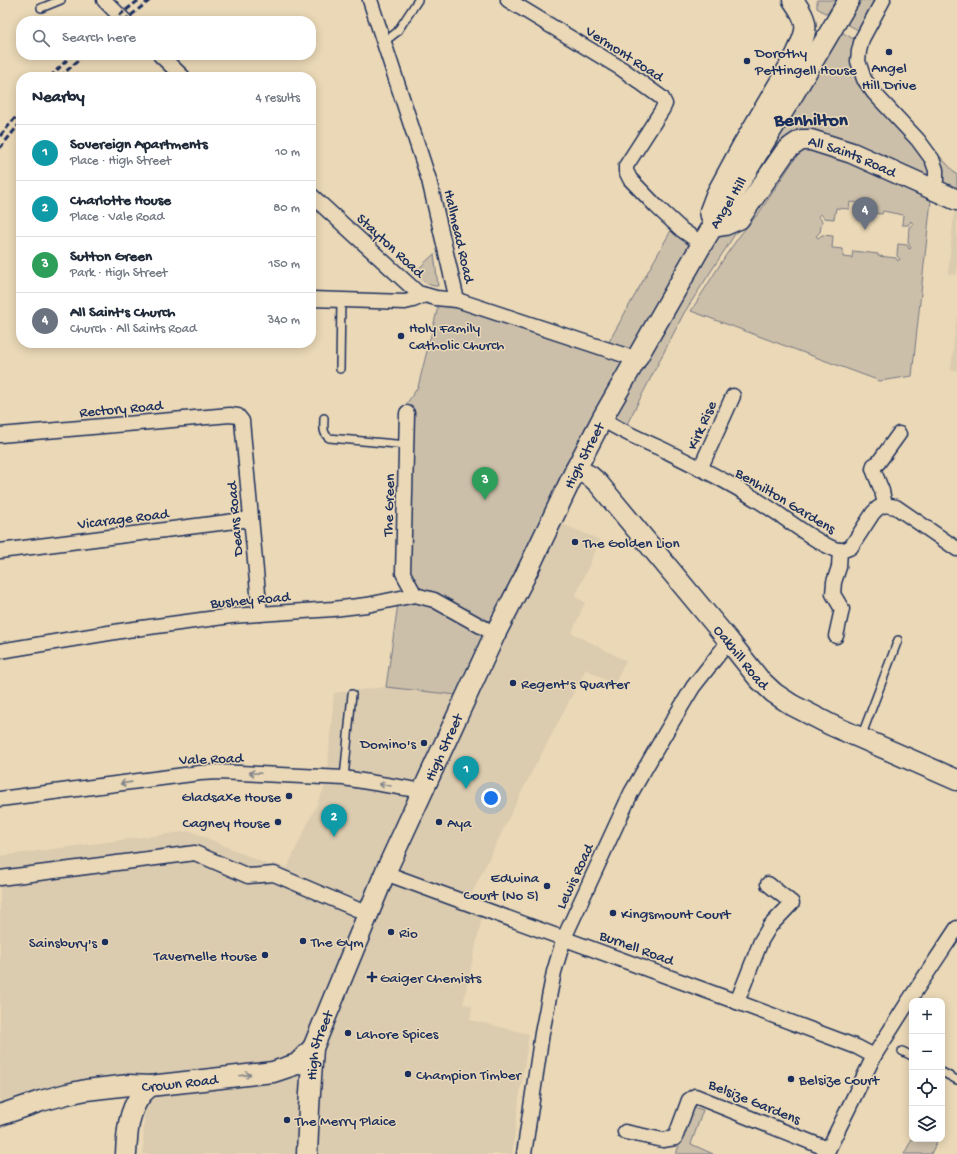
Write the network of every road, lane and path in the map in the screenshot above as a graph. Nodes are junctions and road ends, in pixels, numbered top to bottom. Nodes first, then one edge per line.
1 (61, 0) edge
2 (104, 0) edge
3 (370, 0) edge
4 (418, 0) edge
5 (508, 0) edge
6 (793, 0) edge
7 (849, 0) edge
8 (883, 0) edge
9 (41, 8) dead end
10 (120, 16) edge
11 (384, 42) junction
12 (165, 60) edge
13 (178, 72) edge
14 (933, 188) junction
15 (316, 200) edge
16 (957, 200) edge
17 (713, 227) junction
18 (702, 244) junction
19 (425, 295) junction
20 (316, 298) edge
21 (341, 299) junction
22 (457, 300) junction
23 (636, 359) junction
24 (340, 369) dead end
25 (733, 396) dead end
26 (408, 413) dead end
27 (324, 418) dead end
28 (602, 419) junction
29 (242, 421) joint
30 (899, 434) dead end
31 (0, 436) edge
32 (407, 445) junction
33 (576, 469) junction
34 (700, 469) junction
35 (885, 505) junction
36 (251, 519) junction
37 (957, 549) edge
38 (840, 550) junction
39 (0, 551) edge
40 (415, 595) junction
41 (260, 614) junction
42 (495, 634) junction
43 (836, 636) dead end
44 (898, 640) dead end
45 (729, 641) junction
46 (0, 651) edge
47 (352, 694) dead end
48 (861, 738) junction
49 (344, 778) junction
50 (957, 780) edge
51 (423, 790) junction
52 (0, 800) edge
53 (385, 873) junction
54 (0, 878) edge
55 (768, 884) dead end
56 (368, 914) junction
57 (957, 928) edge
58 (564, 938) junction
59 (737, 1002) junction
60 (313, 1048) junction
61 (902, 1051) dead end
62 (909, 1054) edge
63 (874, 1056) junction
64 (274, 1072) junction
65 (945, 1074) edge
66 (957, 1080) edge
67 (150, 1086) junction
68 (86, 1090) junction
69 (309, 1108) junction
70 (0, 1115) edge
71 (128, 1122) junction
72 (625, 1132) dead end
73 (827, 1151) edge
74 (126, 1154) edge
75 (307, 1154) edge
76 (524, 1154) edge

1 - 9 lane
2 - 10 street
3 - 11 street, Hallmead Road
4 - 11 lane
5 - 18 street, Vermont Road
6 - 17 main road, Angel Hill
7 - 17 main road, Angel Hill
8 - 14 street
11 - 22 street, Hallmead Road
12 - 13 street
14 - 16 main road, All Saints Road
14 - 17 main road, All Saints Road
15 - 19 street, Stayton Road
17 - 18 main road, High Street
18 - 23 main road, High Street
19 - 21 street
19 - 22 street, Stayton Road
20 - 21 street
21 - 24 lane
22 - 23 street, Hallmead Road
23 - 28 main road, High Street
25 - 34 street, Kirk Rise
26 - 32 street, The Green
27 - 32 lane
28 - 33 main road, High Street
28 - 34 street, Benhilton Gardens
29 - 31 street, Rectory Road
29 - 36 street, Deans Road
30 - 35 street
32 - 40 street, The Green
33 - 42 main road, High Street
33 - 45 main road, Oakhill Road
34 - 38 street, Benhilton Gardens
35 - 37 street
35 - 38 street, Benhilton Gardens
36 - 39 street, Vicarage Road
36 - 41 street, Deans Road
38 - 43 street
40 - 41 street, Bushey Road
40 - 42 street, Bushey Road
41 - 46 street, Bushey Road
42 - 51 main road, High Street
44 - 48 lane
45 - 48 main road, Oakhill Road
45 - 58 street, Lewis Road
47 - 49 lane
48 - 50 main road, Oakhill Road
51 -> 49 street, Vale Road
49 -> 52 street, Vale Road
51 - 53 main road, High Street
53 - 56 main road, High Street
53 - 58 street, Burnell Road
54 - 56 street
55 - 59 street
56 - 60 main road, High Street
57 - 63 street
58 - 59 street, Burnell Road
58 - 76 street, Lewis Road
59 - 63 street, Burnell Road
60 - 64 main road, Crown Road
60 - 69 main road, High Street
61 - 62 lane
63 - 73 street
67 -> 64 main road, Crown Road
64 - 69 main road, Crown Road
65 - 66 lane
67 - 68 main road, Crown Road
67 - 71 main road
68 - 70 main road, Crown Road
68 - 71 main road, Crown Road
69 - 75 main road, High Street
71 - 74 main road
72 - 73 street, Belsize Gardens

